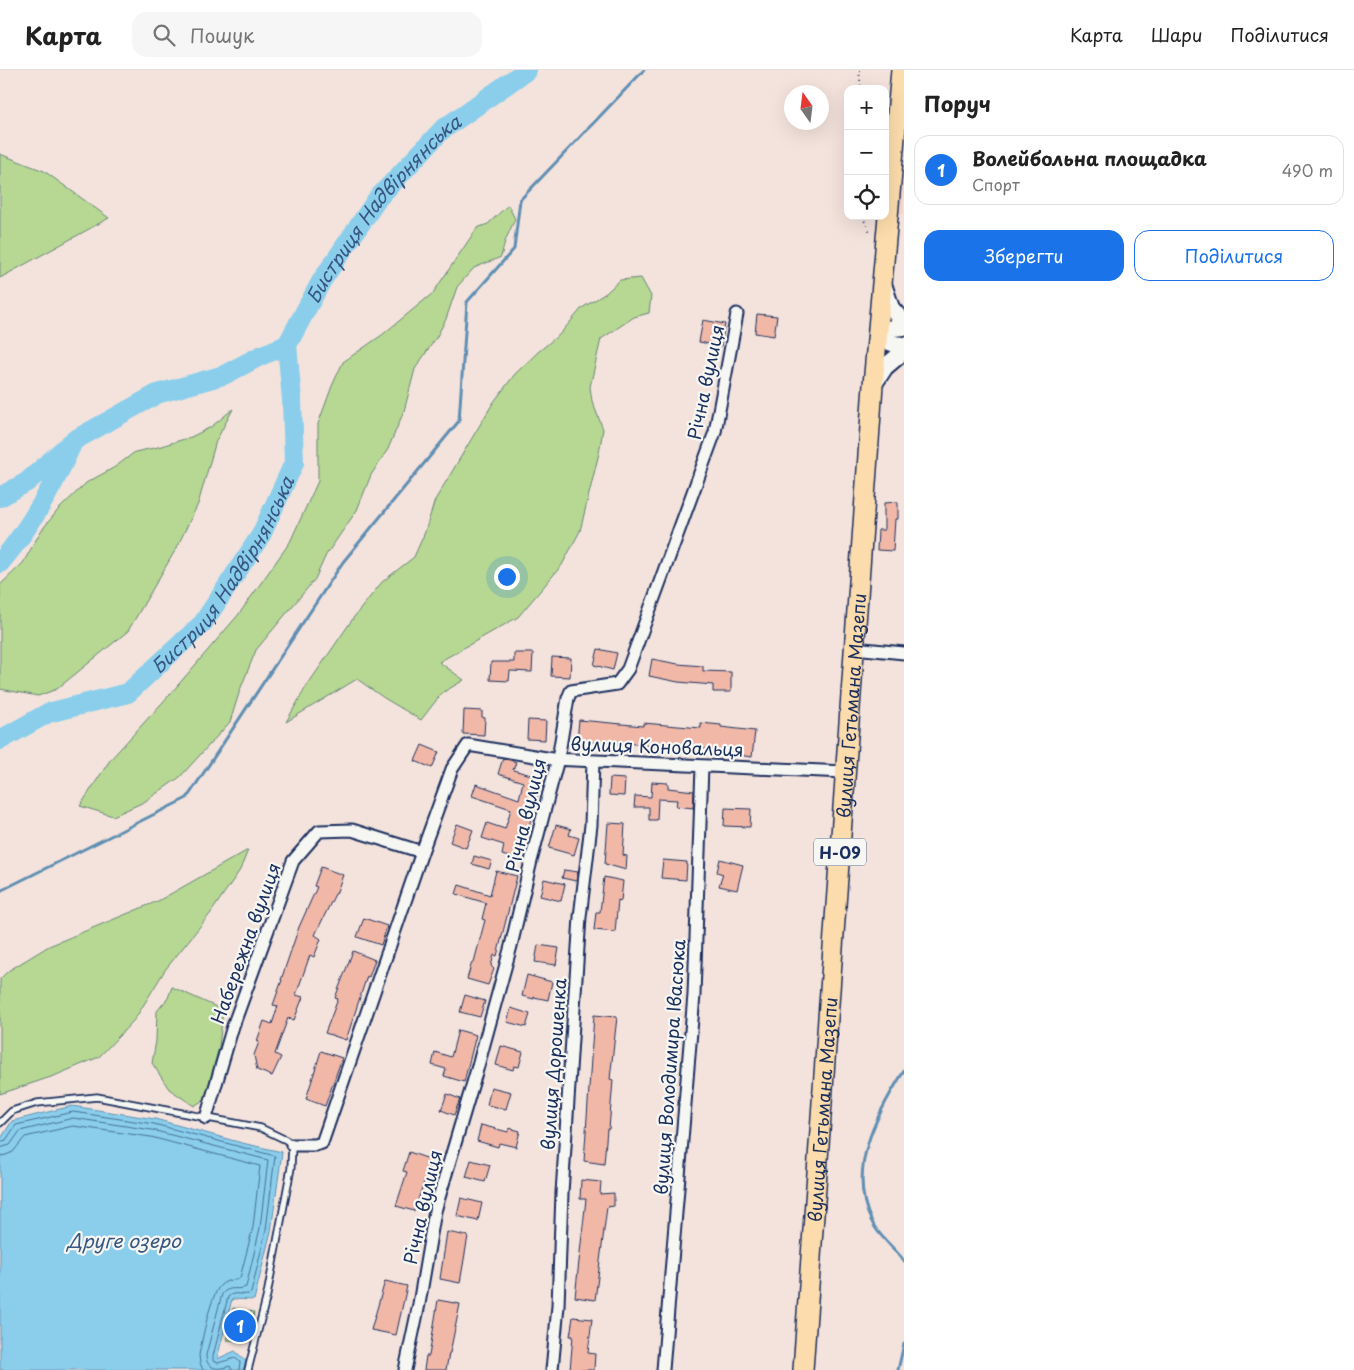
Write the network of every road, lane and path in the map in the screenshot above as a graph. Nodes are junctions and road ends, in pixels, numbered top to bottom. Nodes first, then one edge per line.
1 (859, 70) edge
2 (901, 70) edge
3 (861, 85) edge
4 (882, 276) junction
5 (737, 314) dead end
6 (904, 323) edge
7 (904, 327) edge
8 (877, 333) junction
9 (904, 345) edge
10 (904, 351) edge
11 (873, 385) junction
12 (854, 648) junction
13 (904, 653) edge
14 (558, 759) junction
15 (593, 761) junction
16 (702, 766) junction
17 (846, 772) junction
18 (422, 852) junction
19 (206, 1118) junction
20 (0, 1123) edge
21 (292, 1145) junction
22 (248, 1370) edge
23 (405, 1370) edge
24 (552, 1370) edge
25 (663, 1370) edge
26 (803, 1370) edge

1 - 3 path
2 - 4 main road, вулиця Гетьмана Мазепи / Н-09
4 - 6 main road
4 - 8 main road, вулиця Гетьмана Мазепи / Н-09
5 - 14 street, Річна вулиця
7 - 8 main road
8 - 9 main road
8 - 11 main road, вулиця Гетьмана Мазепи / Н-09
10 - 11 main road
11 - 12 main road, вулиця Гетьмана Мазепи / Н-09
12 - 13 street
12 - 17 main road, вулиця Гетьмана Мазепи / Н-09
14 - 15 street, вулиця Коновальця
14 - 18 street, вулиця Коновальця
14 - 23 street, Річна вулиця
15 - 16 street, вулиця Коновальця
15 - 24 street, вулиця Дорошенка
16 - 17 street, вулиця Коновальця
16 - 25 street, вулиця Володимира Івасюка
17 - 26 main road, вулиця Гетьмана Мазепи / Н-09
18 - 19 street, Набережна вулиця
18 - 21 street
19 - 20 lane
19 - 21 lane
21 - 22 lane

